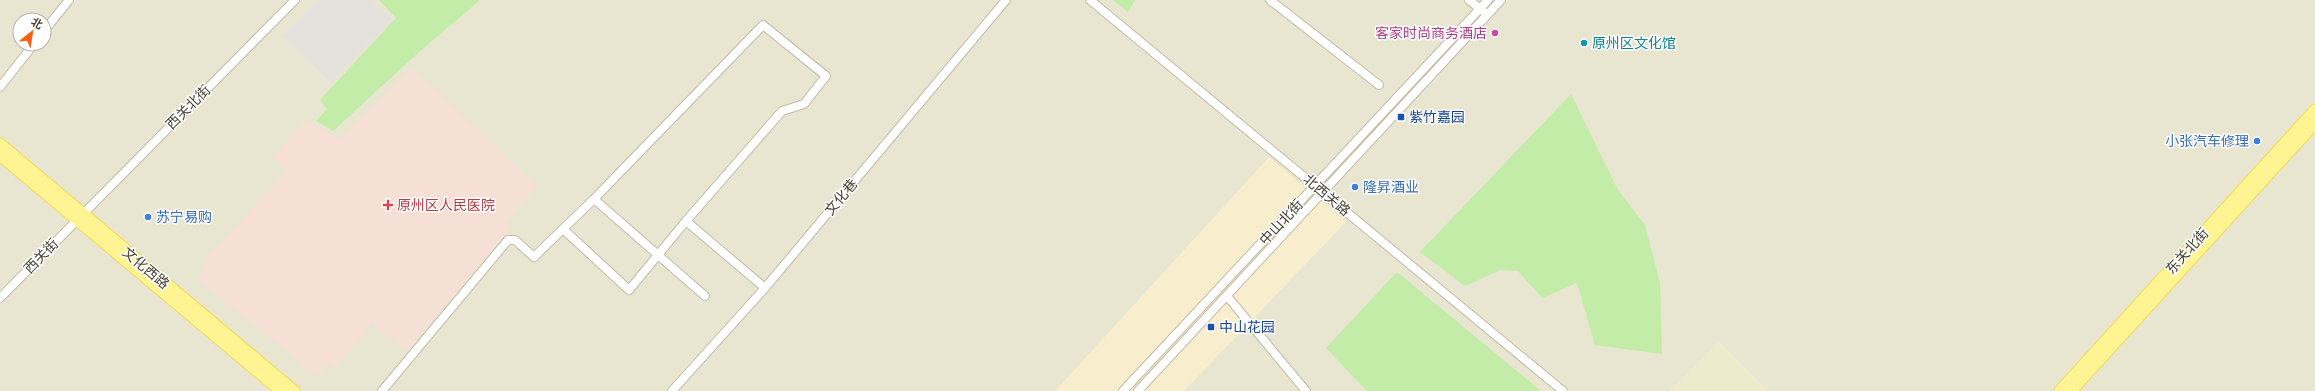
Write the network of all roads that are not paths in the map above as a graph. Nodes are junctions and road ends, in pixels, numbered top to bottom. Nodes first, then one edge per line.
1 (69, 0) edge
2 (295, 0) edge
3 (1006, 0) edge
4 (1090, 0) edge
5 (1270, 0) edge
6 (1469, 0) edge
7 (1488, 0) edge
8 (1501, 0) edge
9 (1483, 12) junction
10 (52, 21) edge
11 (28, 52) edge
12 (1379, 86) dead end
13 (0, 87) edge
14 (2315, 110) edge
15 (2315, 123) edge
16 (0, 144) edge
17 (0, 155) edge
18 (1318, 189) junction
19 (594, 199) junction
20 (78, 217) junction
21 (686, 221) junction
22 (563, 229) junction
23 (657, 255) junction
24 (765, 288) junction
25 (705, 296) dead end
26 (1227, 296) junction
27 (0, 298) edge
28 (281, 391) edge
29 (294, 391) edge
30 (382, 391) edge
31 (672, 391) edge
32 (1123, 391) edge
33 (1138, 391) edge
34 (1306, 391) edge
35 (1563, 391) edge
36 (2060, 391) edge
37 (2071, 391) edge

1 - 10 street
2 - 20 street, 西关北街
3 - 24 street, 文化巷
4 - 18 street, 北西关路
5 - 12 street
6 - 9 street
7 - 9 street, 中山北街
8 - 9 street, 中山北街
9 - 18 street, 中山北街
11 - 13 street
14 - 36 main road, 东关北街
15 - 37 main road, 东关北街
16 - 20 main road, 文化西路
17 - 20 main road, 文化西路
18 - 26 street, 中山北街
18 - 32 street, 中山北街
18 - 35 street, 北西关路
19 - 21 street
19 - 22 street
19 - 23 street
20 - 27 street, 西关街
20 - 28 main road, 文化西路
20 - 29 main road, 文化西路
21 - 23 street
21 - 24 street
22 - 23 street
22 - 30 street
23 - 25 street
24 - 31 street, 文化巷
26 - 33 street, 中山北街
26 - 34 street

